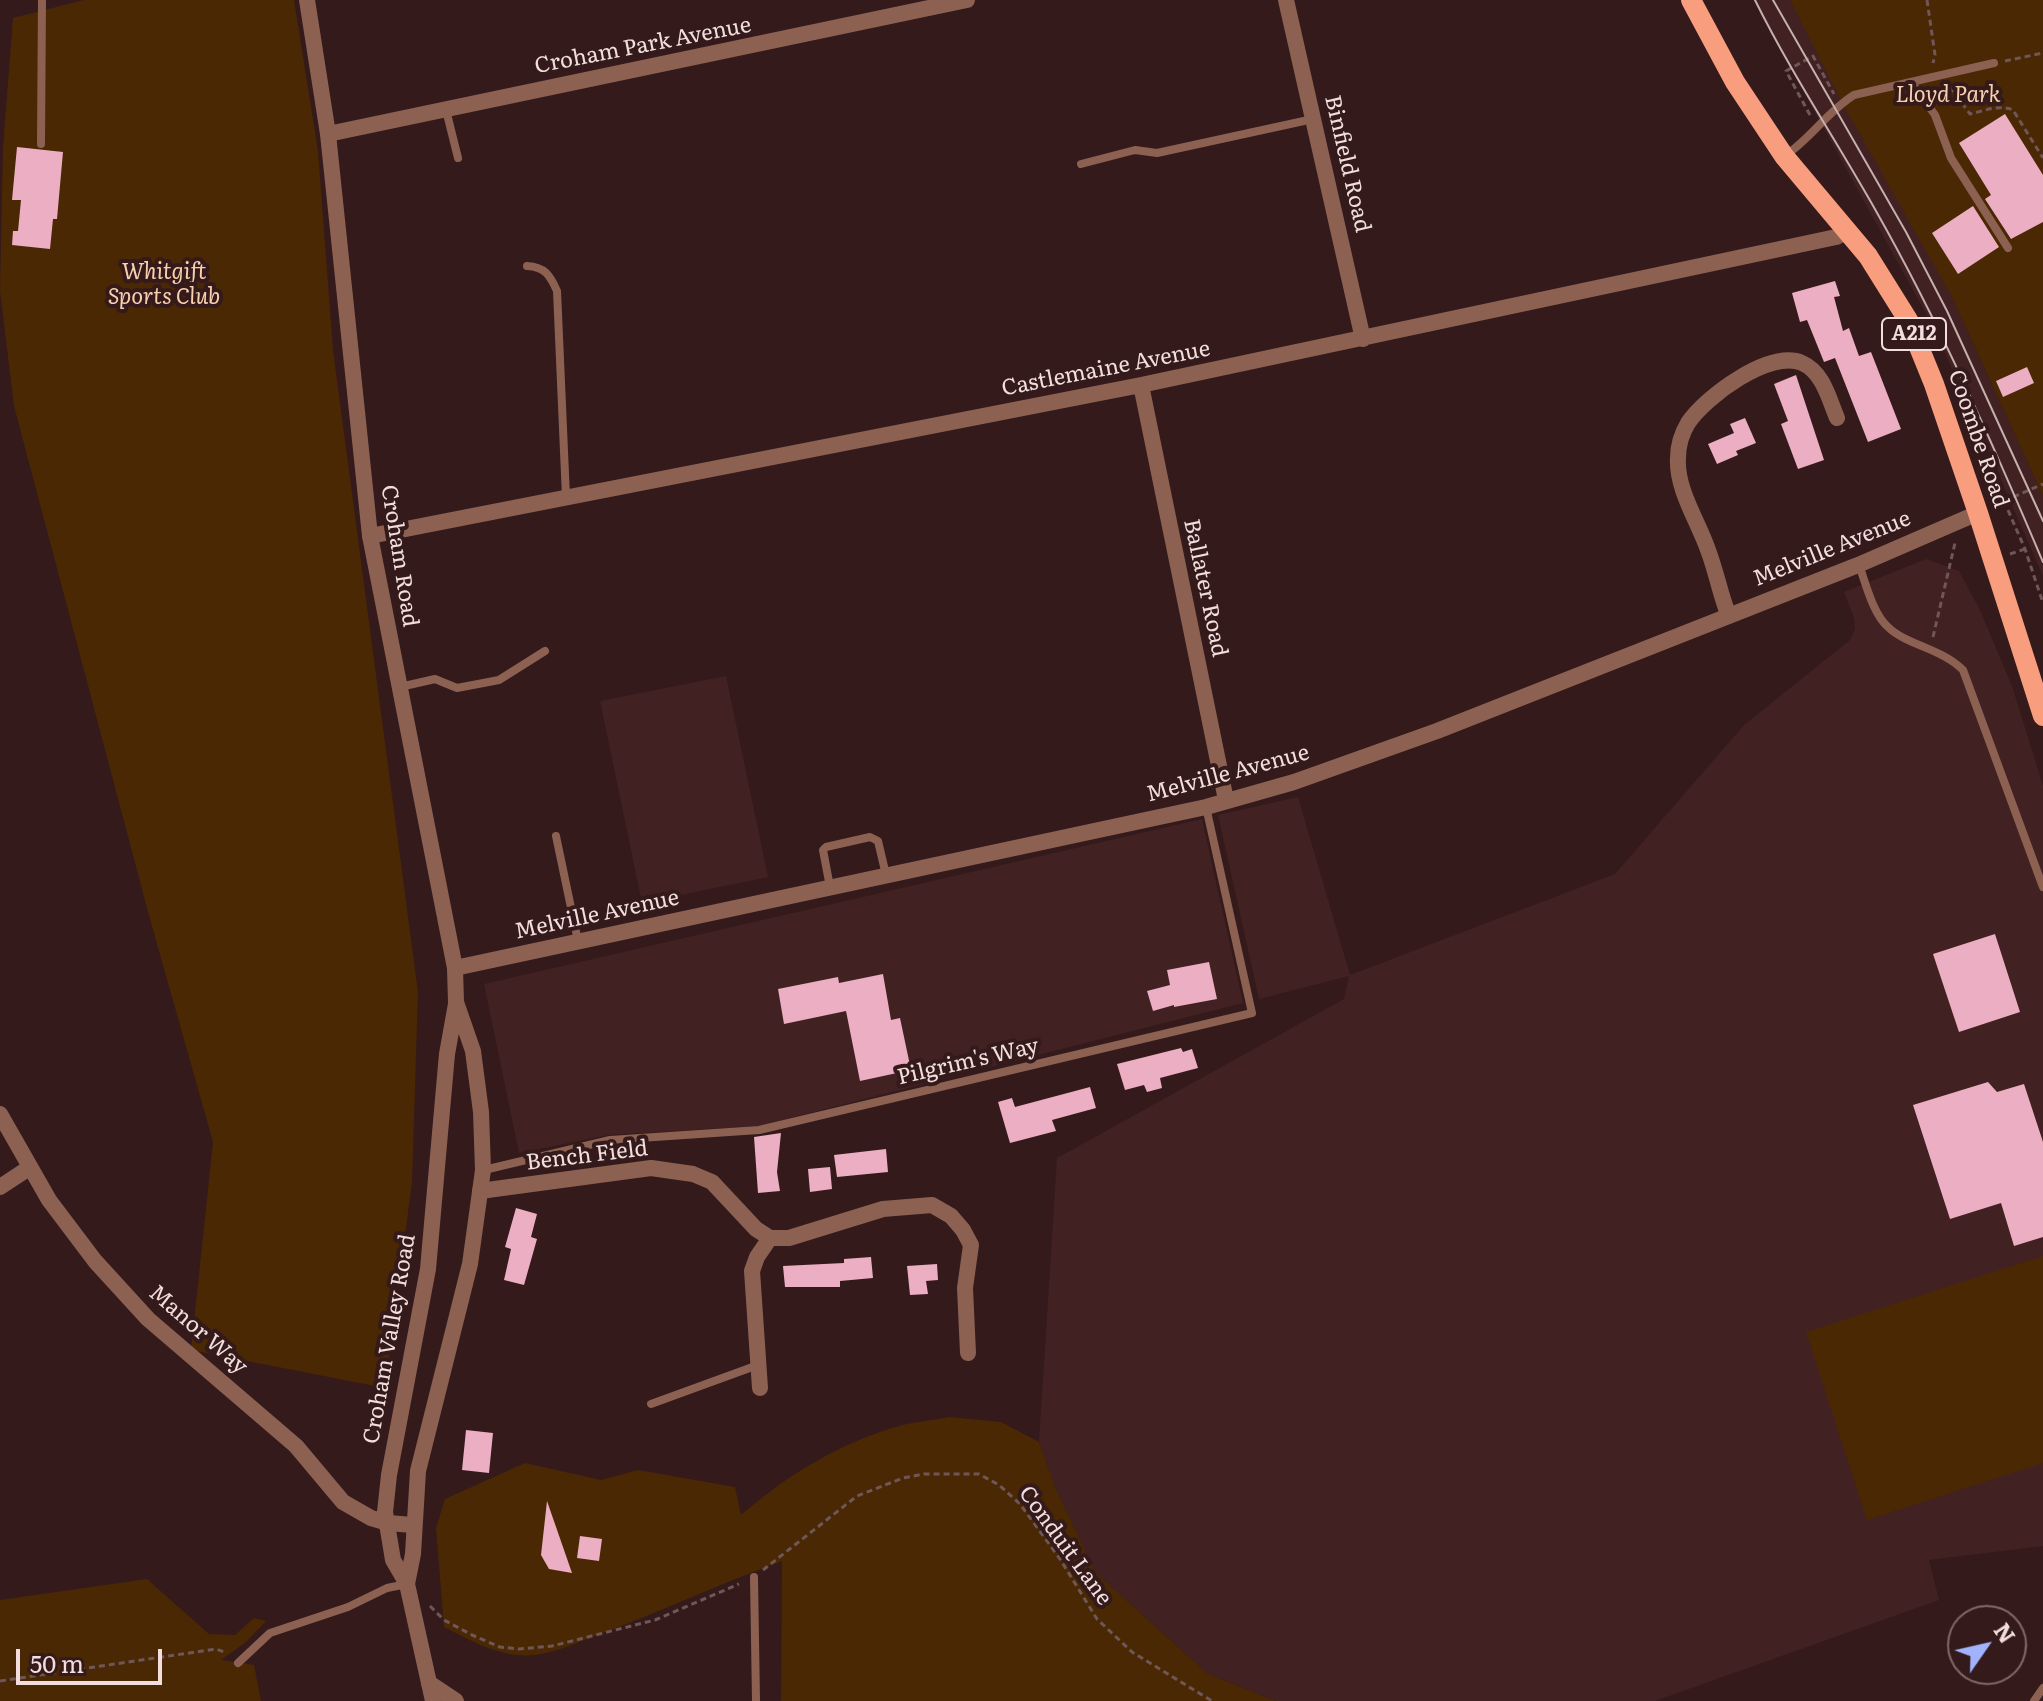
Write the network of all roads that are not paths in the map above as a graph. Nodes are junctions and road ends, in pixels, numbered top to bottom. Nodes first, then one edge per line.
1 (42, 0) edge
2 (307, 0) edge
3 (967, 0) edge
4 (1286, 0) edge
5 (1691, 0) edge
6 (1994, 63) road end
7 (1912, 83) junction
8 (446, 109) junction
9 (1313, 119) junction
10 (328, 134) junction
11 (41, 144) dead end
12 (1784, 156) junction
13 (458, 158) dead end
14 (1081, 164) dead end
15 (1848, 231) junction
16 (2008, 248) dead end
17 (527, 266) dead end
18 (1363, 339) junction
19 (1141, 385) junction
20 (1837, 418) dead end
21 (566, 497) junction
22 (1978, 513) junction
23 (370, 536) junction
24 (1858, 565) junction
25 (1728, 614) junction
26 (545, 651) dead end
27 (399, 687) junction
28 (2043, 716) edge
29 (1226, 800) junction
30 (1206, 807) junction
31 (556, 836) dead end
32 (886, 875) junction
33 (830, 887) junction
34 (2043, 887) edge
35 (578, 941) junction
36 (455, 968) junction
37 (456, 1002) junction
38 (481, 1112) joint
39 (0, 1114) edge
40 (29, 1168) junction
41 (483, 1170) junction
42 (0, 1187) edge
43 (480, 1191) junction
44 (770, 1238) junction
45 (968, 1353) dead end
46 (758, 1365) junction
47 (760, 1388) dead end
48 (651, 1404) dead end
49 (388, 1523) junction
50 (413, 1525) junction
51 (754, 1577) road end
52 (407, 1584) junction
53 (240, 1660) road end
54 (429, 1683) junction
55 (2043, 1688) edge
56 (433, 1701) edge
57 (456, 1701) edge
58 (756, 1701) edge
59 (2034, 1701) edge

1 - 11 lane
2 - 10 street, Croham Road
3 - 8 street, Croham Park Avenue
4 - 9 street, Binfield Road
5 - 12 main road, Coombe Road / A212
6 - 7 lane
7 - 12 lane
7 - 16 lane
8 - 10 street, Croham Park Avenue
8 - 13 lane
9 - 14 lane
9 - 18 street, Binfield Road
10 - 23 street, Croham Road
12 - 15 main road, Coombe Road / A212
15 - 18 street, Castlemaine Avenue
15 - 22 main road, Coombe Road / A212
17 - 21 lane
18 - 19 street, Castlemaine Avenue
19 - 21 street, Castlemaine Avenue
19 - 29 street, Ballater Road
20 - 25 street
21 - 23 street, Castlemaine Avenue
22 - 24 street, Melville Avenue
22 - 28 main road, Coombe Road / A212
23 - 27 street, Croham Road
24 - 25 street, Melville Avenue
24 - 34 lane
25 - 29 street, Melville Avenue
26 - 27 lane
27 - 36 street, Croham Road
29 - 30 street, Melville Avenue
30 - 32 street, Melville Avenue
30 - 41 lane, Pilgrim's Way
31 - 35 lane
32 - 33 street, Melville Avenue
32 - 33 lane
33 - 35 street, Melville Avenue
35 - 36 street, Melville Avenue
36 - 37 street, Croham Road
37 - 38 street, Croham Road
37 - 49 street, Croham Valley Road
38 - 41 street, Croham Valley Road
39 - 40 street, Manor Way
40 - 42 street
40 - 49 street, Manor Way
41 - 43 street, Croham Valley Road
43 - 44 street, Bench Field
43 - 50 street, Croham Valley Road
44 - 45 street
44 - 46 street
46 - 47 street
46 - 48 lane
49 - 50 street, Manor Way
49 - 52 street, Croham Valley Road
50 - 52 street, Croham Valley Road
51 - 58 lane
52 - 53 lane
52 - 54 street, Croham Valley Road
54 - 56 street, Croham Valley Road
54 - 57 street
55 - 59 lane

